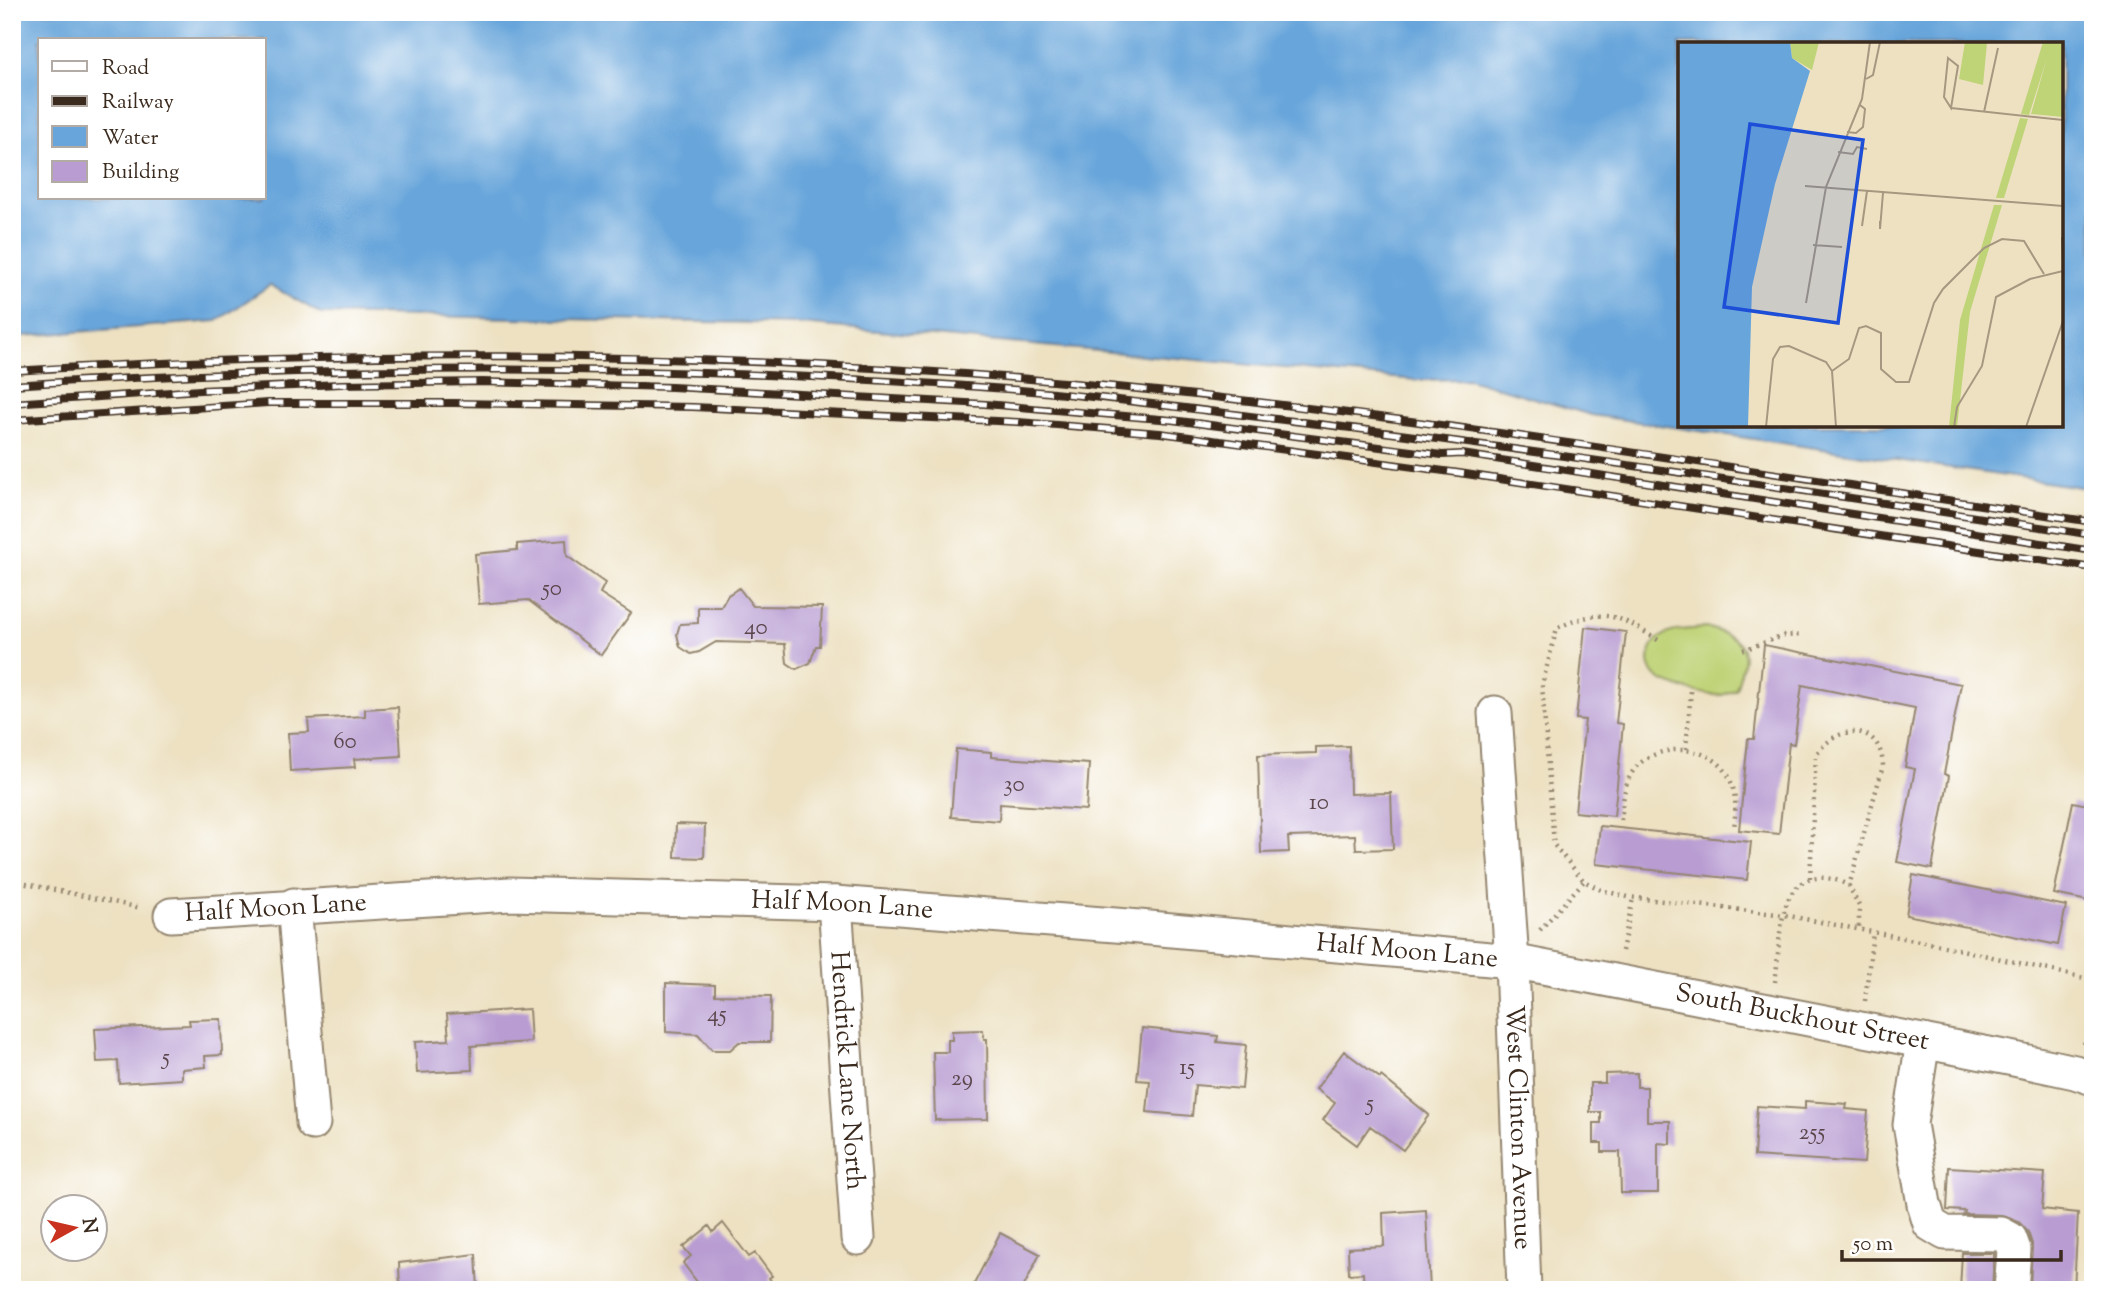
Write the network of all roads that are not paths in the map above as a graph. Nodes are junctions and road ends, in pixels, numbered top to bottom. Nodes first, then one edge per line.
1 (1495, 713) dead end
2 (835, 903) junction
3 (294, 905) junction
4 (171, 915) road end
5 (1511, 961) junction
6 (1923, 1041) junction
7 (2093, 1079) edge
8 (313, 1122) dead end
9 (858, 1238) dead end
10 (1524, 1290) edge
11 (2011, 1290) edge

1 - 5 street, West Clinton Avenue
2 - 3 street, Half Moon Lane
2 - 5 street, Half Moon Lane
2 - 9 street, Hendrick Lane North
3 - 4 street, Half Moon Lane
3 - 8 street
5 - 6 street, South Buckhout Street
5 - 10 street, West Clinton Avenue
6 - 7 street, South Buckhout Street
6 - 11 street

